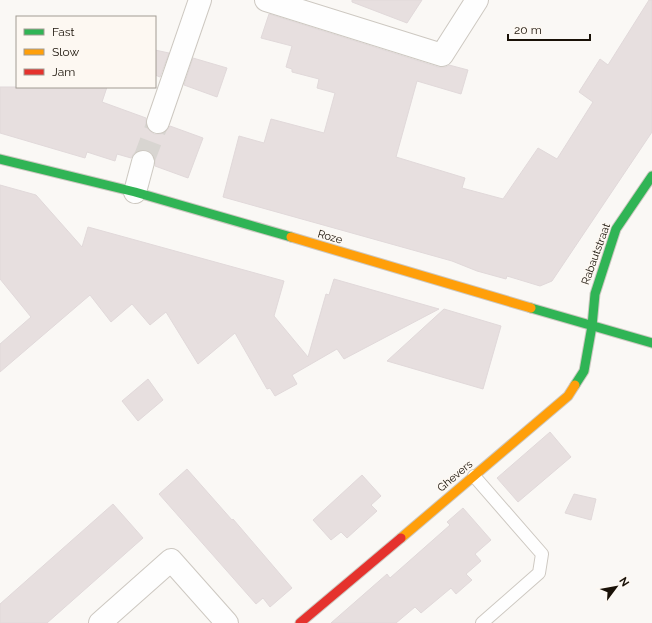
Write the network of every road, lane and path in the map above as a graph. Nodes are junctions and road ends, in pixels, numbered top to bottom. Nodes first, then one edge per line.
1 (200, 0) edge
2 (266, 0) edge
3 (477, 0) edge
4 (158, 122) tunnel mouth
5 (0, 159) edge
6 (144, 162) tunnel mouth
7 (652, 176) edge
8 (135, 192) junction
9 (592, 326) junction
10 (652, 343) edge
11 (474, 476) junction
12 (100, 623) edge
13 (227, 623) edge
14 (300, 623) edge
15 (482, 623) edge

1 - 4 street
2 - 3 street
5 - 8 street, Roze
6 - 8 street
7 - 9 street, Rabautstraat
8 - 9 street, Roze
9 - 10 street, Roze
9 - 11 street, Ghevers
11 - 14 street, Ghevers
11 - 15 lane
12 - 13 street

